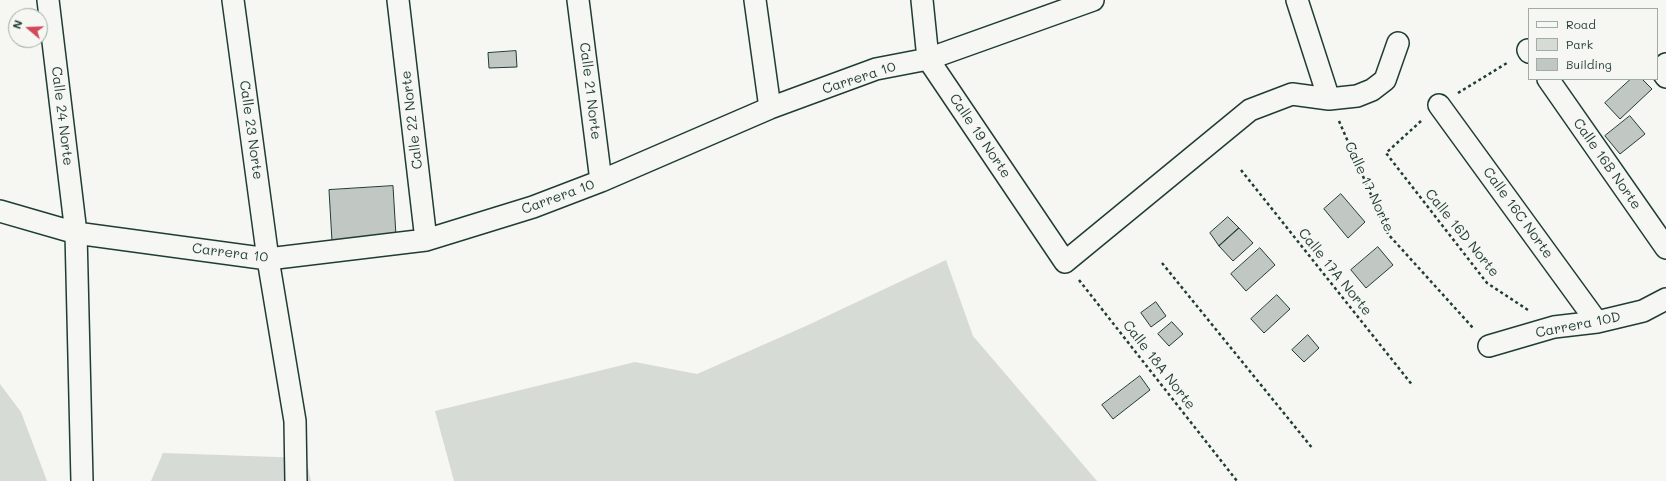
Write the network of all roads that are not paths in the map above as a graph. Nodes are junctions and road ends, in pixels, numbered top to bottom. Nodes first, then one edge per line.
1 (48, 0) edge
2 (233, 0) edge
3 (398, 0) edge
4 (578, 0) edge
5 (755, 0) edge
6 (922, 0) edge
7 (1093, 0) edge
8 (1297, 0) edge
9 (1398, 43) dead end
10 (928, 59) junction
11 (1549, 80) edge
12 (1329, 99) junction
13 (1439, 105) dead end
14 (770, 108) junction
15 (601, 181) junction
16 (0, 211) edge
17 (76, 233) junction
18 (426, 240) junction
19 (1666, 248) edge
20 (268, 259) junction
21 (1666, 299) edge
22 (1597, 322) junction
23 (1489, 346) road end
24 (82, 481) edge
25 (296, 481) edge

1 - 17 street, Calle 24 Norte
2 - 20 street, Calle 23 Norte
3 - 18 street, Calle 22 Norte
4 - 15 street, Calle 21 Norte
5 - 14 street
6 - 10 street, Calle 19 Norte
7 - 10 street, Carrera 10
8 - 12 street
9 - 12 street
10 - 12 street, Calle 19 Norte
10 - 14 street, Carrera 10
11 - 19 street, Calle 16B Norte
13 - 22 street, Calle 16C Norte
14 - 15 street, Carrera 10
15 - 18 street, Carrera 10
16 - 17 street, Carrera 10
17 - 20 street, Carrera 10
17 - 24 street, Calle 24 Norte
18 - 20 street, Carrera 10
20 - 25 street, Calle 23 Norte
21 - 22 street, Carrera 10D
22 - 23 street, Carrera 10D

